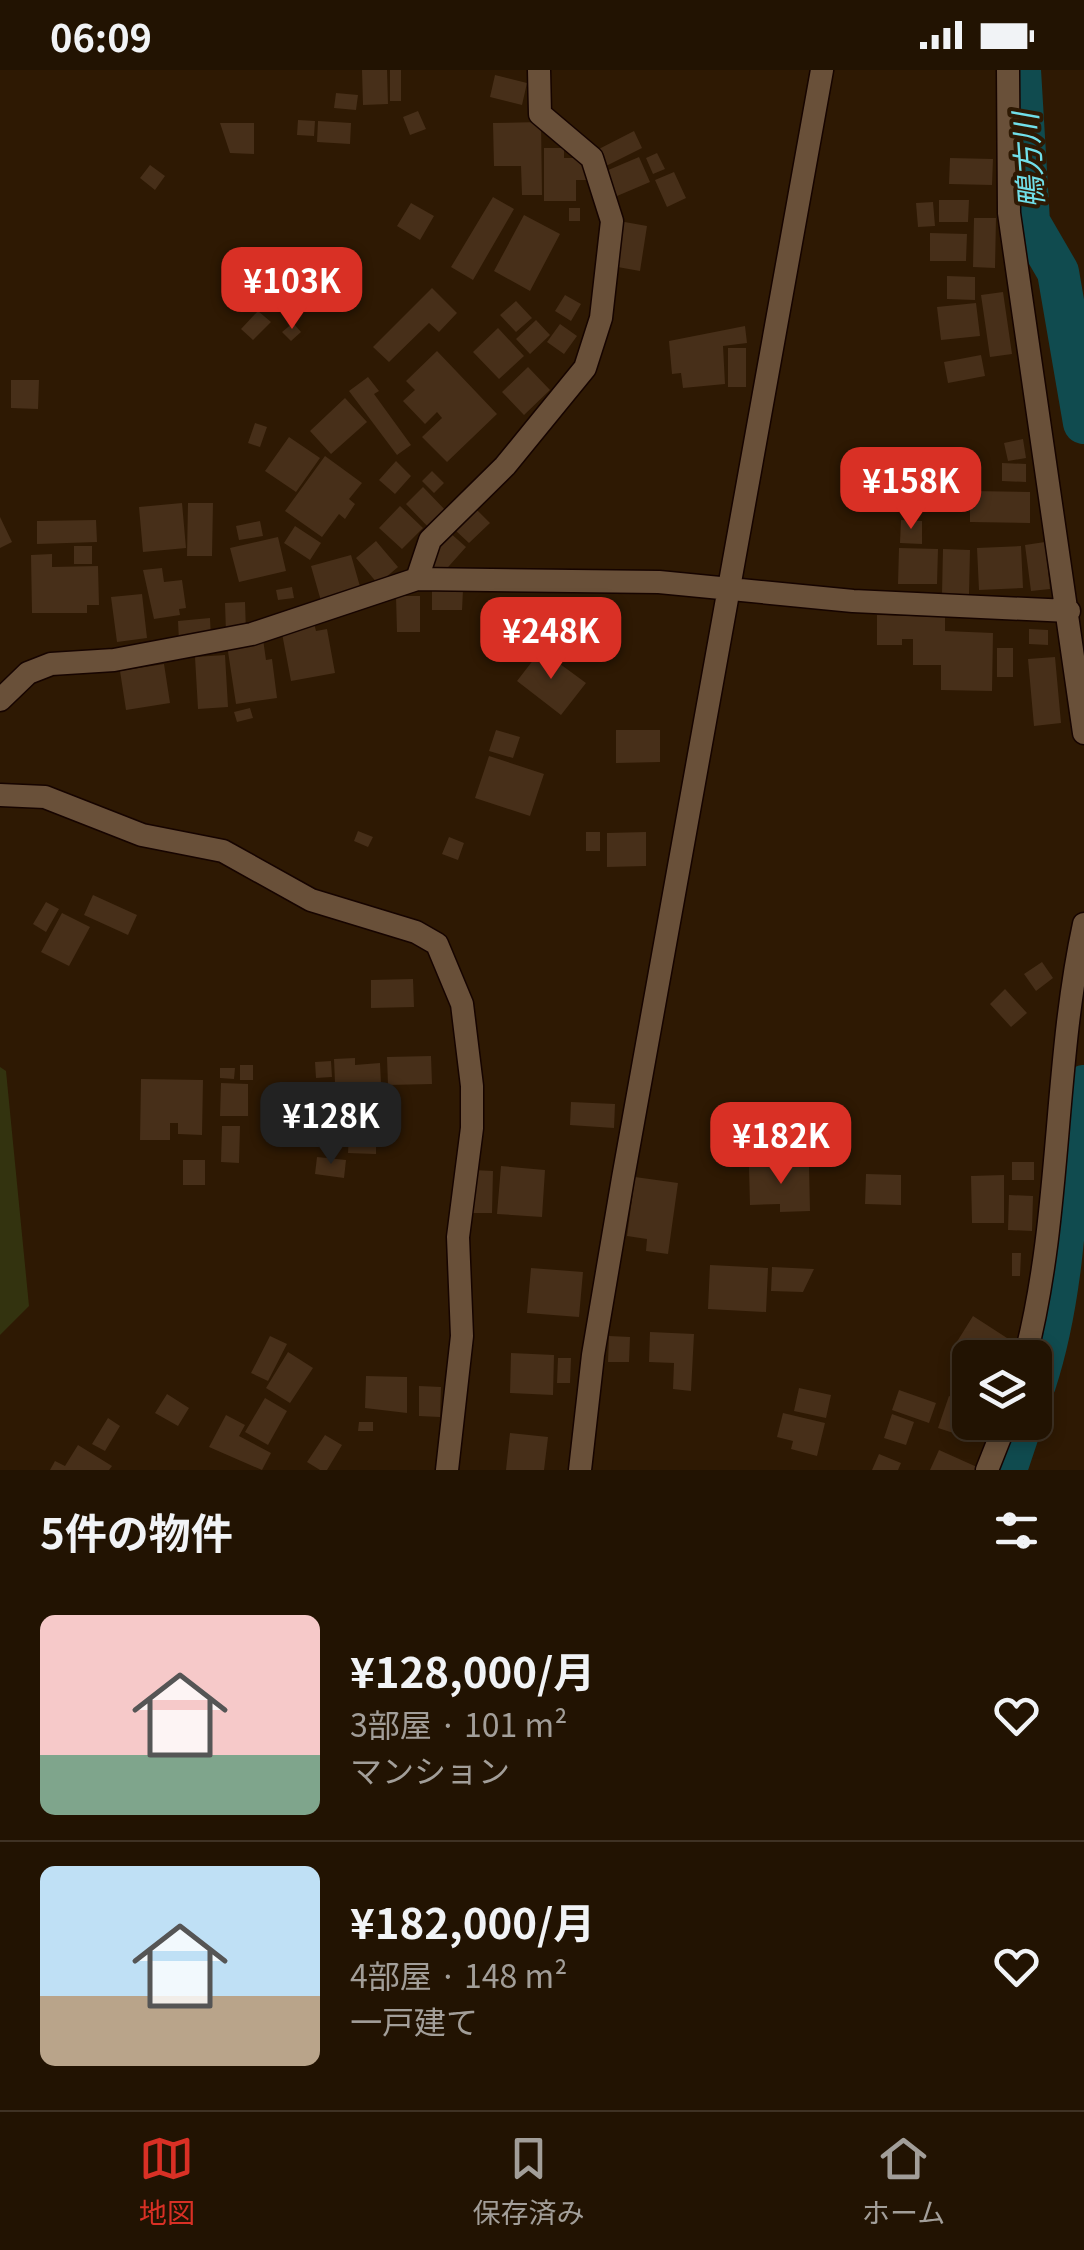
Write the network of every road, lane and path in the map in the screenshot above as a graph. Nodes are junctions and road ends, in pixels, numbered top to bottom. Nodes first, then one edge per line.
1 (539, 70) edge
2 (822, 70) edge
3 (1008, 70) edge
4 (418, 579) junction
5 (728, 588) junction
6 (1069, 611) junction
7 (0, 700) edge
8 (1084, 733) edge
9 (0, 795) edge
10 (1084, 924) edge
11 (1029, 1340) edge
12 (999, 1440) edge
13 (447, 1470) edge
14 (580, 1470) edge
15 (988, 1470) edge

1 - 4 street
2 - 5 street
3 - 6 street
4 - 5 street
4 - 7 street
5 - 6 street
5 - 14 street
6 - 8 street
9 - 13 street
10 - 11 street
12 - 15 street

